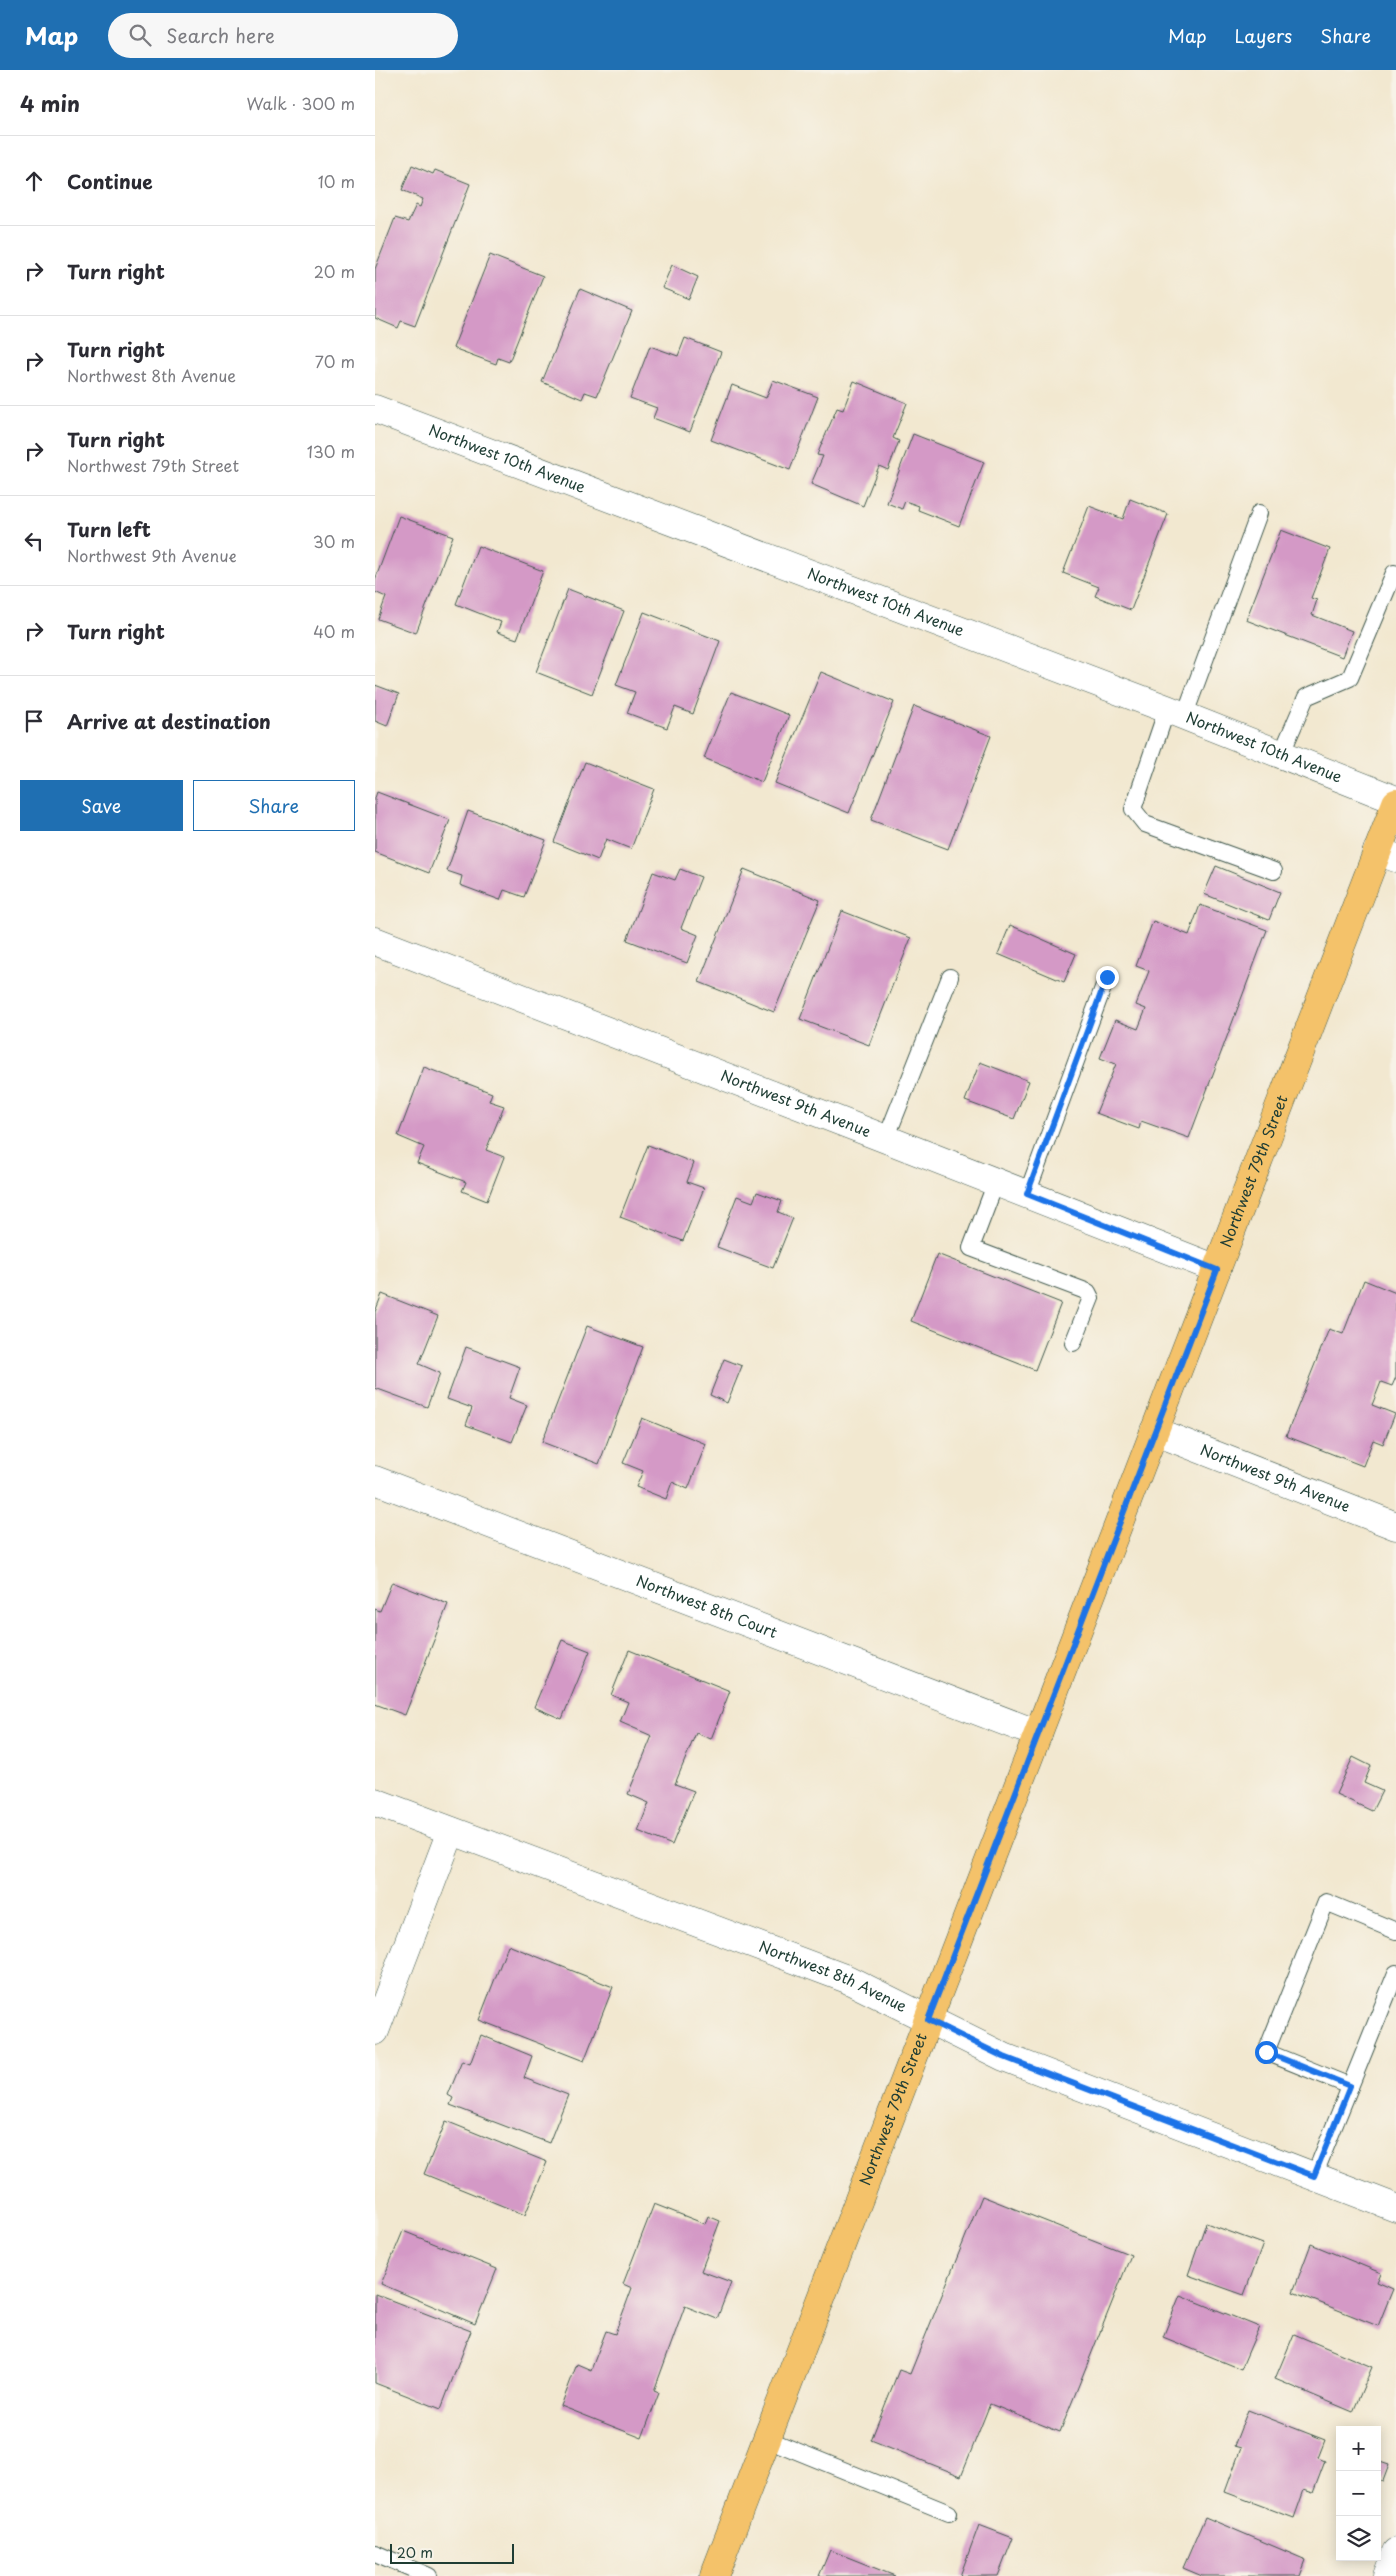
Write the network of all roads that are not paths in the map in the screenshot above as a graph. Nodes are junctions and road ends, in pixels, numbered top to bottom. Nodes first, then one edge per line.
1 (375, 409) edge
2 (1259, 513) dead end
3 (1394, 573) dead end
4 (1175, 713) junction
5 (1281, 755) junction
6 (1396, 802) edge
7 (1387, 855) edge
8 (1274, 871) dead end
9 (375, 941) edge
10 (950, 977) dead end
11 (1107, 977) dead end
12 (887, 1139) junction
13 (996, 1182) junction
14 (1027, 1194) junction
15 (1217, 1270) junction
16 (1073, 1343) dead end
17 (1154, 1431) junction
18 (375, 1480) edge
19 (1396, 1526) edge
20 (1038, 1734) junction
21 (375, 1802) edge
22 (451, 1831) junction
23 (1396, 1931) edge
24 (1396, 1973) edge
25 (928, 2020) junction
26 (375, 2031) edge
27 (1350, 2086) junction
28 (1314, 2176) junction
29 (1396, 2208) edge
30 (767, 2439) junction
31 (949, 2513) dead end
32 (1396, 2552) edge
33 (375, 2553) edge
34 (429, 2576) edge
35 (714, 2576) edge
36 (1387, 2576) edge

1 - 4 street, Northwest 10th Avenue
2 - 4 lane
3 - 5 lane
4 - 5 street, Northwest 10th Avenue
4 - 8 lane
5 - 6 street, Northwest 10th Avenue
6 - 7 main road, Northwest 79th Street
7 - 15 main road, Northwest 79th Street
9 - 12 street, Northwest 9th Avenue
10 - 12 lane
11 - 14 lane
12 - 13 street, Northwest 9th Avenue
13 - 14 street, Northwest 9th Avenue
13 - 16 lane
14 - 15 street, Northwest 9th Avenue
15 - 17 main road, Northwest 79th Street
17 - 19 street, Northwest 9th Avenue
17 - 20 main road, Northwest 79th Street
18 - 20 street, Northwest 8th Court
20 - 25 main road, Northwest 79th Street
21 - 22 street, Northwest 8th Avenue
22 - 25 street, Northwest 8th Avenue
22 - 26 street
23 - 27 lane
24 - 27 lane
25 - 28 street, Northwest 8th Avenue
25 - 30 main road, Northwest 79th Street
27 - 28 lane
28 - 29 street, Northwest 8th Avenue
30 - 31 lane
30 - 35 main road, Northwest 79th Street
32 - 36 street
33 - 34 lane

